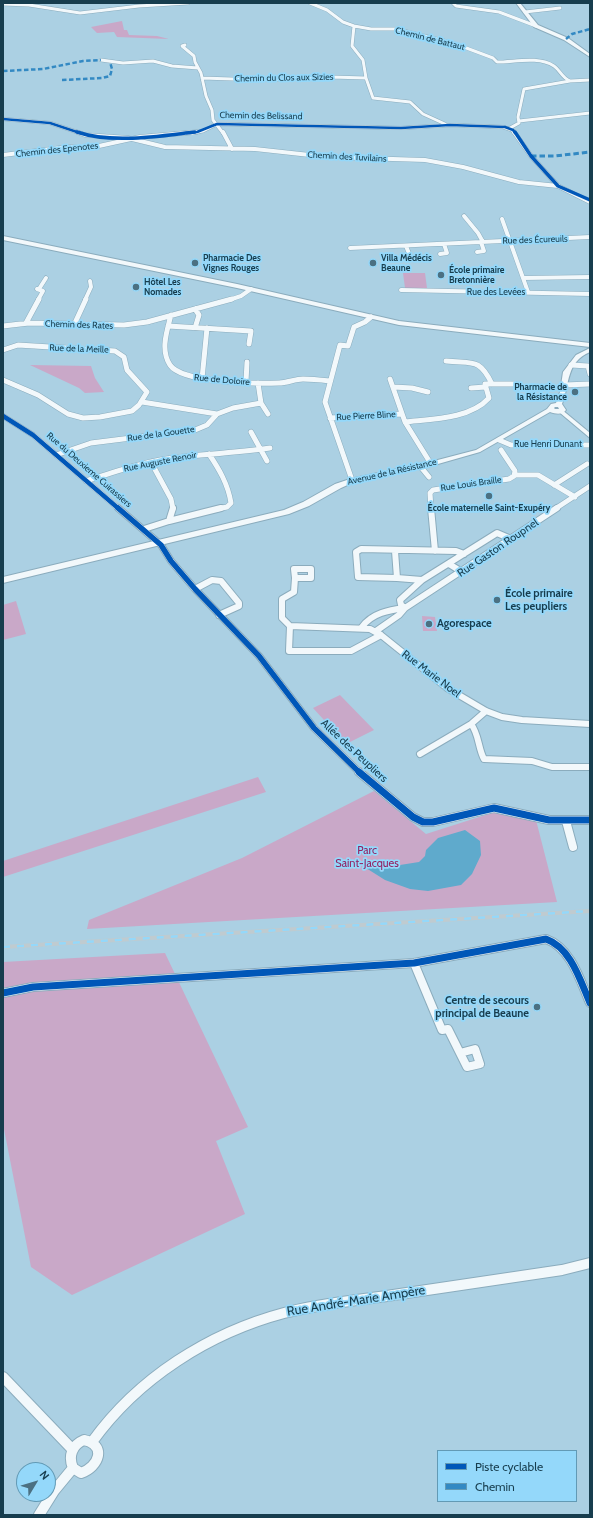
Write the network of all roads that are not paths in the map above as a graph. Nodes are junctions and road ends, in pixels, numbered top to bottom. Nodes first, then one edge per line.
1 (188, 3) edge
2 (310, 3) edge
3 (453, 3) edge
4 (518, 3) edge
5 (3, 4) edge
6 (560, 8) dead end
7 (524, 12) junction
8 (354, 26) junction
9 (536, 26) junction
10 (185, 45) dead end
11 (590, 56) edge
12 (101, 60) dead end
13 (198, 68) junction
14 (202, 78) junction
15 (366, 78) junction
16 (590, 80) edge
17 (570, 81) junction
18 (590, 113) edge
19 (3, 119) edge
20 (519, 121) junction
21 (217, 124) junction
22 (445, 125) junction
23 (510, 128) junction
24 (134, 139) junction
25 (232, 149) junction
26 (3, 155) edge
27 (558, 186) junction
28 (589, 201) edge
29 (464, 216) dead end
30 (502, 219) dead end
31 (3, 238) edge
32 (590, 238) edge
33 (509, 241) junction
34 (482, 242) junction
35 (444, 244) junction
36 (406, 246) junction
37 (350, 248) dead end
38 (477, 252) dead end
39 (440, 254) dead end
40 (410, 256) dead end
41 (590, 277) edge
42 (46, 278) dead end
43 (523, 278) junction
44 (90, 281) dead end
45 (251, 289) junction
46 (401, 290) dead end
47 (528, 292) junction
48 (590, 294) edge
49 (195, 308) junction
50 (171, 315) junction
51 (371, 317) junction
52 (154, 319) junction
53 (26, 323) junction
54 (74, 325) junction
55 (168, 325) junction
56 (3, 326) edge
57 (195, 328) junction
58 (207, 328) junction
59 (249, 344) dead end
60 (588, 347) edge
61 (3, 350) edge
62 (446, 361) dead end
63 (247, 362) dead end
64 (571, 365) junction
65 (590, 374) edge
66 (202, 379) junction
67 (390, 379) dead end
68 (3, 380) edge
69 (330, 381) junction
70 (246, 382) junction
71 (258, 383) junction
72 (492, 384) junction
73 (515, 384) dead end
74 (590, 384) edge
75 (564, 385) junction
76 (393, 387) junction
77 (471, 388) dead end
78 (487, 389) junction
79 (428, 392) dead end
80 (142, 402) junction
81 (261, 403) junction
82 (560, 408) junction
83 (217, 414) junction
84 (268, 414) dead end
85 (402, 414) junction
86 (3, 416) edge
87 (330, 418) junction
88 (405, 422) junction
89 (251, 432) dead end
90 (590, 436) edge
91 (499, 443) junction
92 (590, 445) edge
93 (270, 448) dead end
94 (259, 449) junction
95 (501, 450) junction
96 (209, 454) junction
97 (56, 455) junction
98 (151, 462) junction
99 (268, 462) dead end
100 (431, 464) junction
101 (588, 464) dead end
102 (420, 466) junction
103 (514, 475) junction
104 (429, 477) dead end
105 (352, 480) junction
106 (86, 481) junction
107 (554, 485) junction
108 (590, 486) edge
109 (575, 497) junction
110 (169, 521) junction
111 (144, 529) junction
112 (511, 540) junction
113 (158, 544) junction
114 (395, 551) junction
115 (435, 551) junction
116 (464, 554) junction
117 (449, 564) junction
118 (462, 572) junction
119 (294, 578) dead end
120 (397, 578) junction
121 (3, 580) edge
122 (422, 580) junction
123 (195, 589) junction
124 (404, 608) junction
125 (219, 615) junction
126 (290, 626) junction
127 (362, 627) junction
128 (375, 632) junction
129 (486, 711) junction
130 (470, 724) junction
131 (590, 724) edge
132 (420, 754) dead end
133 (590, 767) edge
134 (566, 820) junction
135 (590, 820) edge
136 (573, 847) dead end
137 (414, 964) junction
138 (3, 993) edge
139 (590, 1003) edge
140 (460, 1053) dead end
141 (590, 1263) edge
142 (3, 1377) edge
143 (92, 1442) junction
144 (72, 1449) junction
145 (73, 1468) junction
146 (39, 1515) edge

1 - 5 street
2 - 8 street, Chemin de Battaut
3 - 9 street
4 - 7 main road
6 - 7 street
7 - 9 main road
8 - 15 street
8 - 17 street, Chemin de Battaut
9 - 11 main road
10 - 13 street
12 - 13 street
13 - 14 street
14 - 15 street, Chemin du Clos aux Sizies
14 - 21 street
15 - 22 street
16 - 17 street
17 - 20 street
18 - 20 street
19 - 24 street, Chemin des Belissand
20 - 23 street
21 - 22 street, Chemin des Belissand
21 - 24 street, Chemin des Belissand
21 - 25 street
22 - 23 street, Chemin des Belissand
23 - 27 street
24 - 25 street, Chemin des Tuvilains
24 - 26 street, Chemin des Epenotes
25 - 27 street, Chemin des Tuvilains
27 - 28 street
29 - 34 street
30 - 33 street
31 - 45 main road
32 - 33 street, Rue des Écureuils
33 - 34 street, Rue des Écureuils
33 - 43 street
34 - 35 street, Rue des Écureuils
34 - 38 street
35 - 36 street, Rue des Écureuils
35 - 39 street
36 - 37 street, Rue des Écureuils
36 - 40 street
41 - 43 street
42 - 53 street
43 - 47 street
44 - 54 street
45 - 49 street, Chemin des Rates
45 - 51 main road
46 - 47 street, Rue des Levées
47 - 48 street, Rue des Levées
49 - 50 street, Chemin des Rates
49 - 57 street
50 - 52 street, Chemin des Rates
50 - 55 street, Rue de Doloire
51 - 60 main road
51 - 69 street
52 - 54 street, Chemin des Rates
52 - 55 street
53 - 54 street, Chemin des Rates
53 - 56 street, Chemin des Rates
55 - 57 street
55 - 66 street, Rue de Doloire
57 - 58 street
58 - 59 street
58 - 66 street
60 - 64 main road
61 - 80 street, Rue de la Meille
62 - 72 street
63 - 70 street
64 - 65 street
64 - 75 main road
66 - 70 street, Rue de Doloire
67 - 76 street
68 - 80 street
69 - 71 street, Rue de Doloire
69 - 87 street
70 - 71 street, Rue de Doloire
71 - 81 street
72 - 73 street
72 - 78 street
74 - 75 street
75 - 82 main road
76 - 79 street
76 - 85 street
77 - 78 street
78 - 88 street
80 - 83 street
81 - 83 street, Rue de la Gouette
81 - 84 street
82 - 90 street
82 - 91 main road, Avenue de la Résistance
83 - 97 street, Rue de la Gouette
85 - 87 street, Rue Pierre Bline
85 - 88 street
86 - 97 street, Rue du Deuxieme Cuirassiers
87 - 105 street
88 - 100 street
89 - 94 street
91 - 92 street, Rue Henri Dunant
91 - 95 street, Rue Henri Dunant
91 - 95 street, Rue Henri Dunant
91 - 100 main road, Avenue de la Résistance
93 - 94 street, Rue Auguste Renoir
94 - 96 street, Rue Auguste Renoir
94 - 99 street
95 - 103 street, Rue Louis Braille
96 - 98 street, Rue Auguste Renoir
96 - 110 street
97 - 106 street, Rue du Deuxieme Cuirassiers
98 - 106 street, Rue Auguste Renoir
98 - 110 street
100 - 102 main road, Avenue de la Résistance
101 - 107 street
102 - 104 street
102 - 105 main road, Avenue de la Résistance
103 - 107 street
103 - 115 street, Rue Louis Braille
105 - 113 main road, Avenue de la Résistance
106 - 111 street, Rue du Deuxieme Cuirassiers
107 - 109 street
108 - 109 street, Rue Gaston Roupnel
109 - 112 street, Rue Gaston Roupnel
110 - 111 street
111 - 113 street, Rue du Deuxieme Cuirassiers
112 - 116 street
112 - 118 street, Rue Gaston Roupnel
113 - 121 main road, Avenue de la Résistance
113 - 123 street, Allée des Peupliers
114 - 115 street
114 - 120 street
114 - 120 street
115 - 116 street
116 - 117 street
117 - 118 street
117 - 122 street
118 - 124 street, Rue Gaston Roupnel
119 - 126 street
120 - 122 street
122 - 124 street
123 - 125 street, Allée des Peupliers
123 - 125 street
124 - 127 street, Rue Gaston Roupnel
124 - 128 street, Rue Gaston Roupnel
125 - 134 street, Allée des Peupliers
126 - 127 street
126 - 128 street, Rue Gaston Roupnel
127 - 128 street
128 - 129 street, Rue Marie Noel
129 - 130 street
129 - 131 street, Rue Marie Noel
130 - 132 street
130 - 133 street
134 - 135 street, Allée des Peupliers
134 - 136 street
137 - 138 street
137 - 139 street
137 - 140 street
141 - 143 street, Rue André-Marie Ampère
142 - 144 street
143 - 144 street
143 - 145 street
144 - 145 street
145 - 146 street

